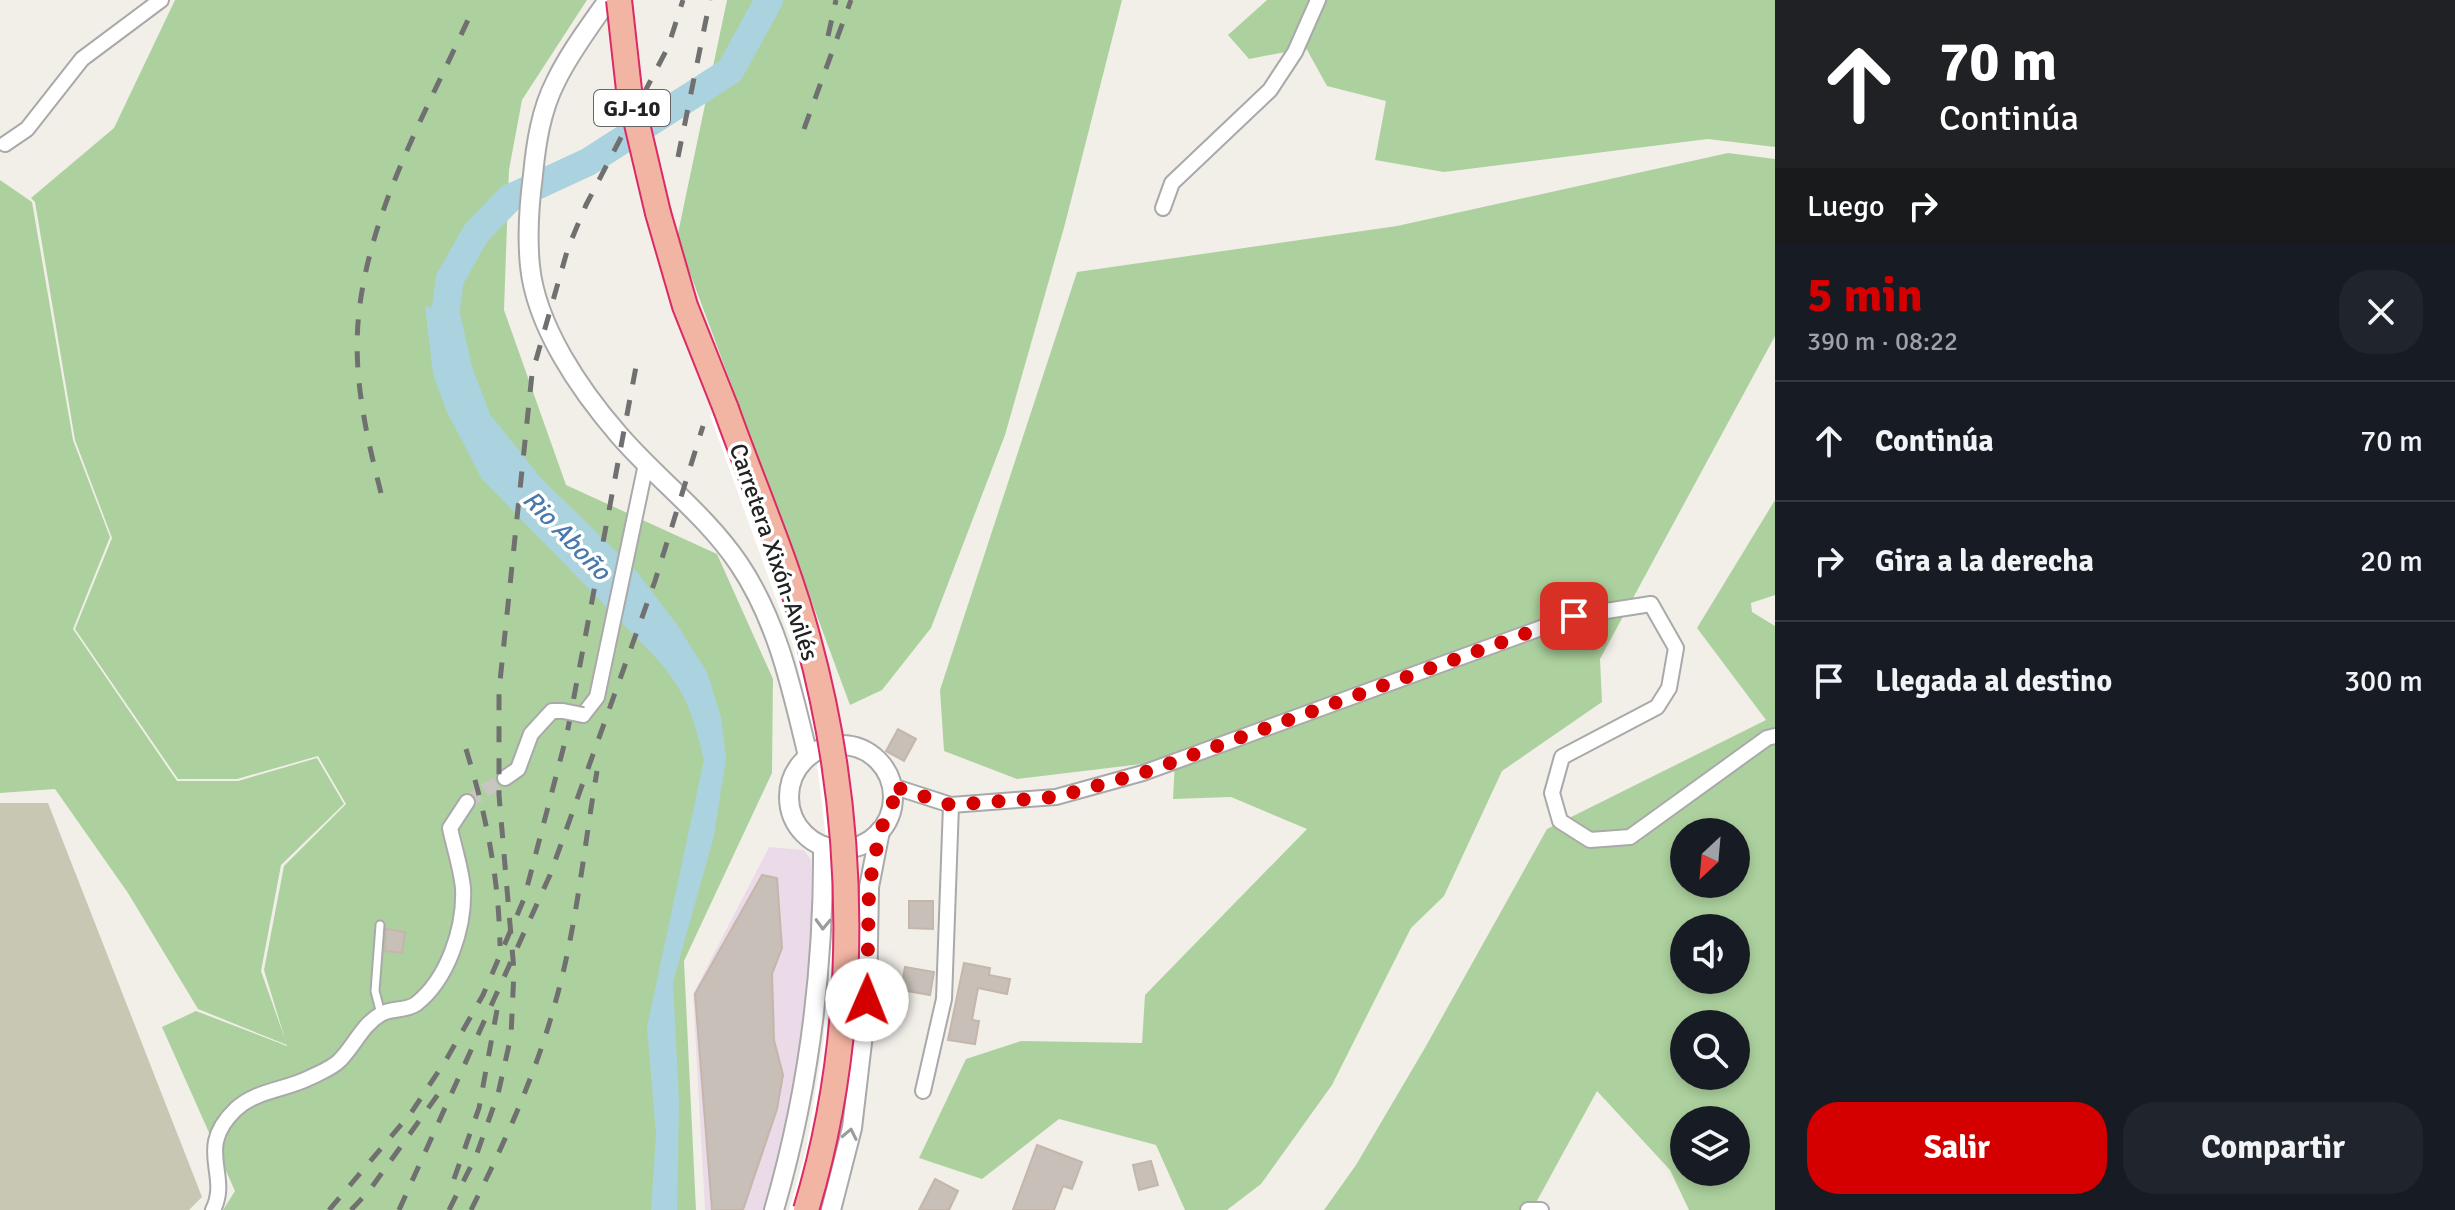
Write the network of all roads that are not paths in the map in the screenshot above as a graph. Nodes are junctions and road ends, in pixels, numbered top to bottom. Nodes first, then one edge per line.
1 (161, 0) edge
2 (608, 0) edge
3 (619, 0) edge
4 (1318, 0) edge
5 (5, 144) dead end
6 (1163, 208) dead end
7 (646, 464) junction
8 (1775, 736) edge
9 (808, 756) junction
10 (505, 778) tunnel mouth
11 (892, 786) junction
12 (467, 802) tunnel mouth
13 (951, 805) junction
14 (880, 831) junction
15 (823, 846) junction
16 (380, 925) dead end
17 (381, 1014) junction
18 (923, 1091) dead end
19 (213, 1210) edge
20 (774, 1210) edge
21 (806, 1210) edge
22 (831, 1210) edge
23 (1528, 1210) edge
24 (1541, 1210) edge

1 - 5 street
2 - 7 street
3 - 21 highway, Carretera Xixón-Avilés / GJ-10, bridge
4 - 6 street
7 - 9 street
7 - 10 street, bridge
8 - 13 street
9 - 11 street
9 - 15 street
11 - 13 street
11 - 14 street
12 - 17 street
13 - 18 street
14 - 15 street
22 -> 14 street
15 -> 20 street
16 - 17 lane
17 - 19 street
23 - 24 street

